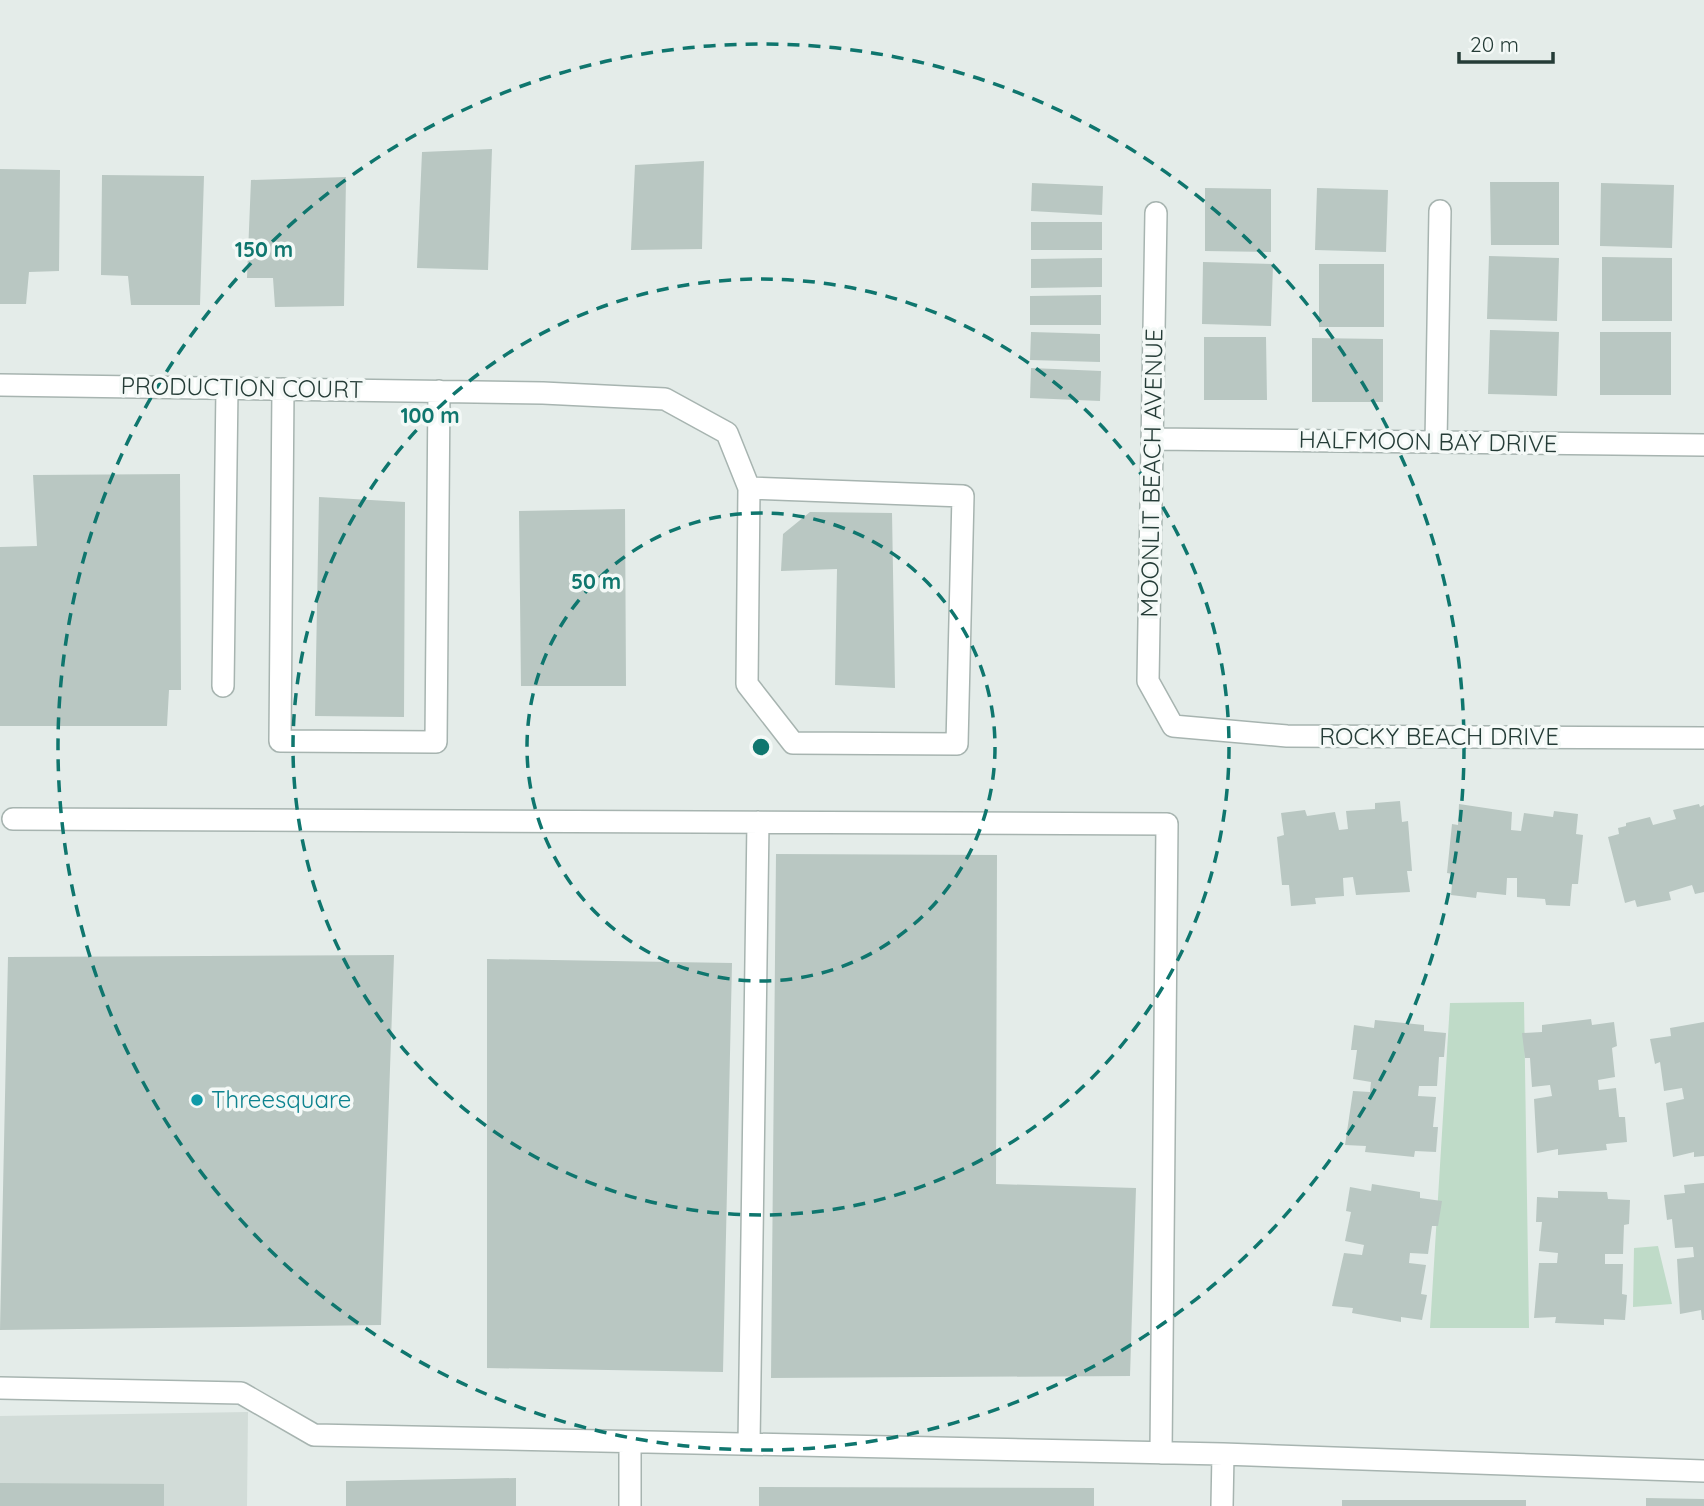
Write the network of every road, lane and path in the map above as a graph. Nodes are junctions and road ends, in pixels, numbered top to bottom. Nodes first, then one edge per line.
1 (1440, 211) dead end
2 (1156, 214) dead end
3 (0, 385) edge
4 (227, 388) junction
5 (283, 389) junction
6 (439, 391) junction
7 (1153, 439) junction
8 (1436, 442) junction
9 (1704, 445) edge
10 (749, 488) junction
11 (223, 686) dead end
12 (1174, 726) joint
13 (1704, 738) edge
14 (13, 819) dead end
15 (758, 822) junction
16 (0, 1388) edge
17 (630, 1442) junction
18 (749, 1444) junction
19 (1161, 1453) junction
20 (1223, 1454) junction
21 (1704, 1471) edge
22 (630, 1506) edge
23 (1222, 1506) edge

1 - 8 street
2 - 7 street, MOONLIT BEACH AVENUE
3 - 4 street, PRODUCTION COURT
4 - 5 street, PRODUCTION COURT
4 - 11 street
5 - 6 street, PRODUCTION COURT
5 - 6 street
6 - 10 street, PRODUCTION COURT
7 - 8 street, HALFMOON BAY DRIVE
7 - 12 street, MOONLIT BEACH AVENUE
8 - 9 street, HALFMOON BAY DRIVE
10 - 10 street
12 - 13 street, ROCKY BEACH DRIVE
14 - 15 street
15 - 18 street
15 - 19 street
16 - 17 street
17 - 18 street
17 - 22 street
18 - 19 street
19 - 20 street
20 - 21 street
20 - 23 street

